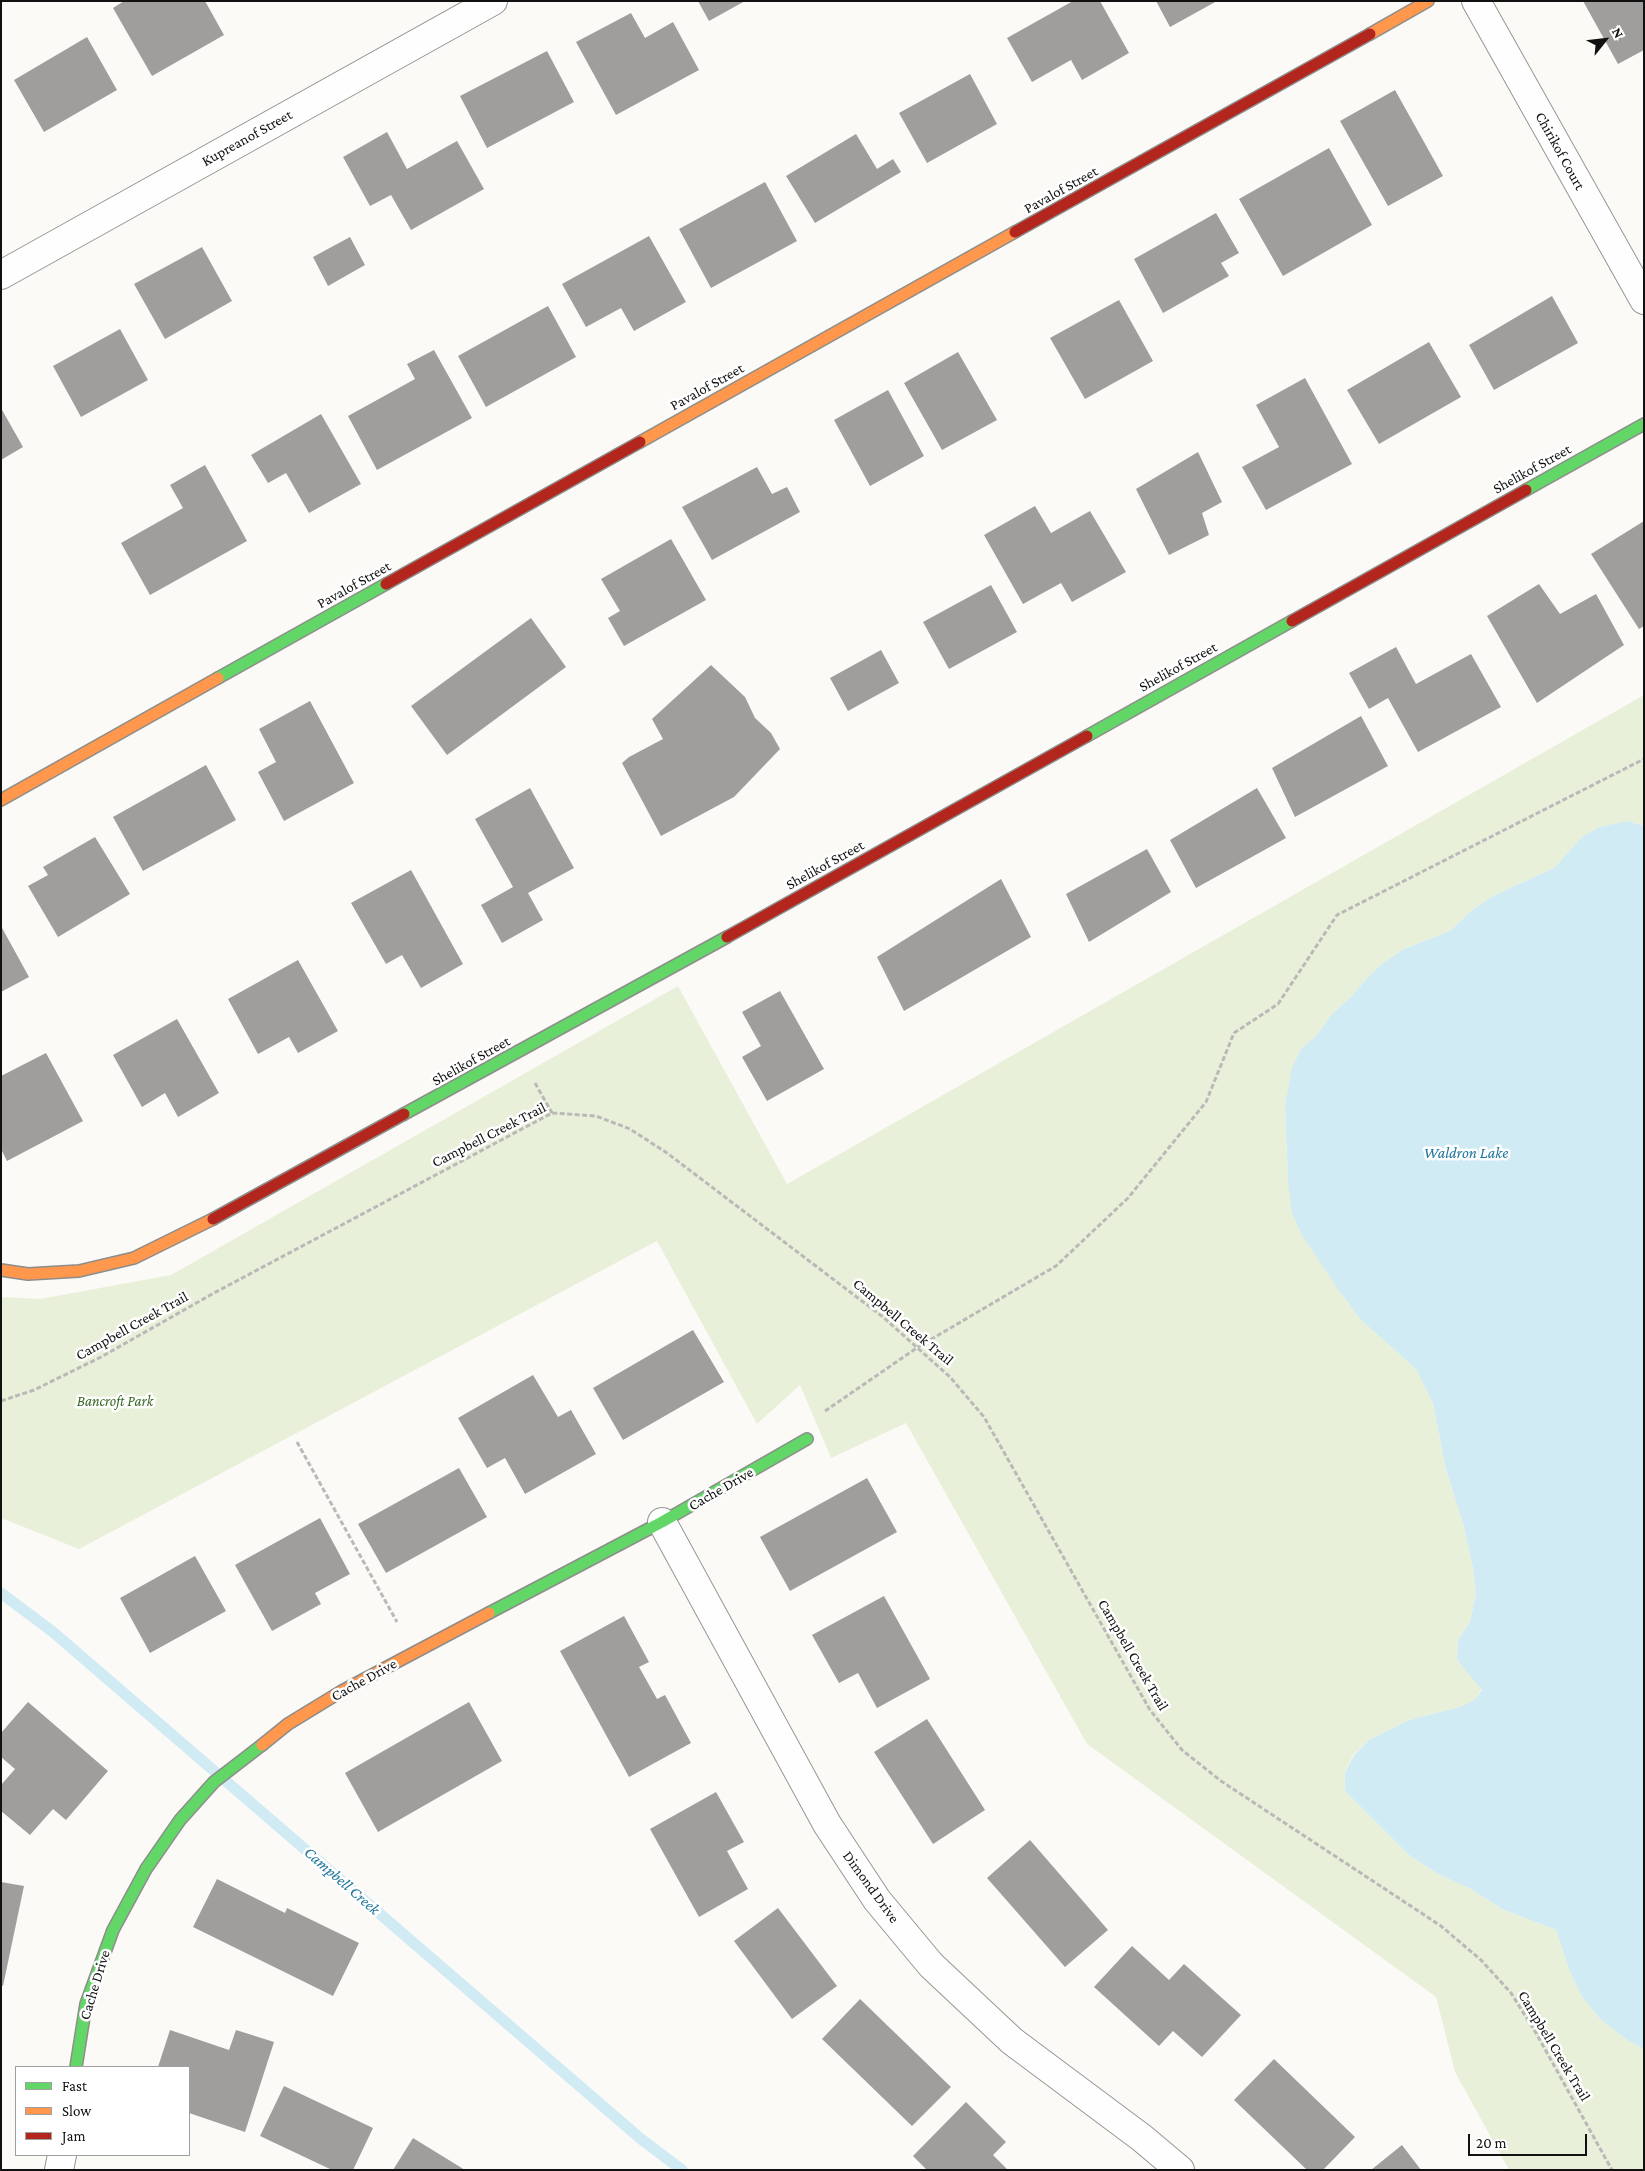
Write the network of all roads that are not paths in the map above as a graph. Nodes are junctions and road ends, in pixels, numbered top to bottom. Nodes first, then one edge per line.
1 (493, 1) edge
2 (1428, 1) edge
3 (1476, 1) edge
4 (1, 275) edge
5 (1644, 300) edge
6 (1644, 424) edge
7 (1, 800) edge
8 (1, 1270) edge
9 (808, 1439) road end
10 (662, 1522) junction
11 (76, 2066) edge
12 (62, 2156) edge
13 (59, 2170) edge
14 (1180, 2170) edge

1 - 4 street, Kupreanof Street
2 - 7 street, Pavalof Street
3 - 5 street, Chirikof Court
6 - 8 street, Shelikof Street
9 - 10 street, Cache Drive
10 - 11 street, Cache Drive
10 - 14 street, Dimond Drive
12 - 13 street

